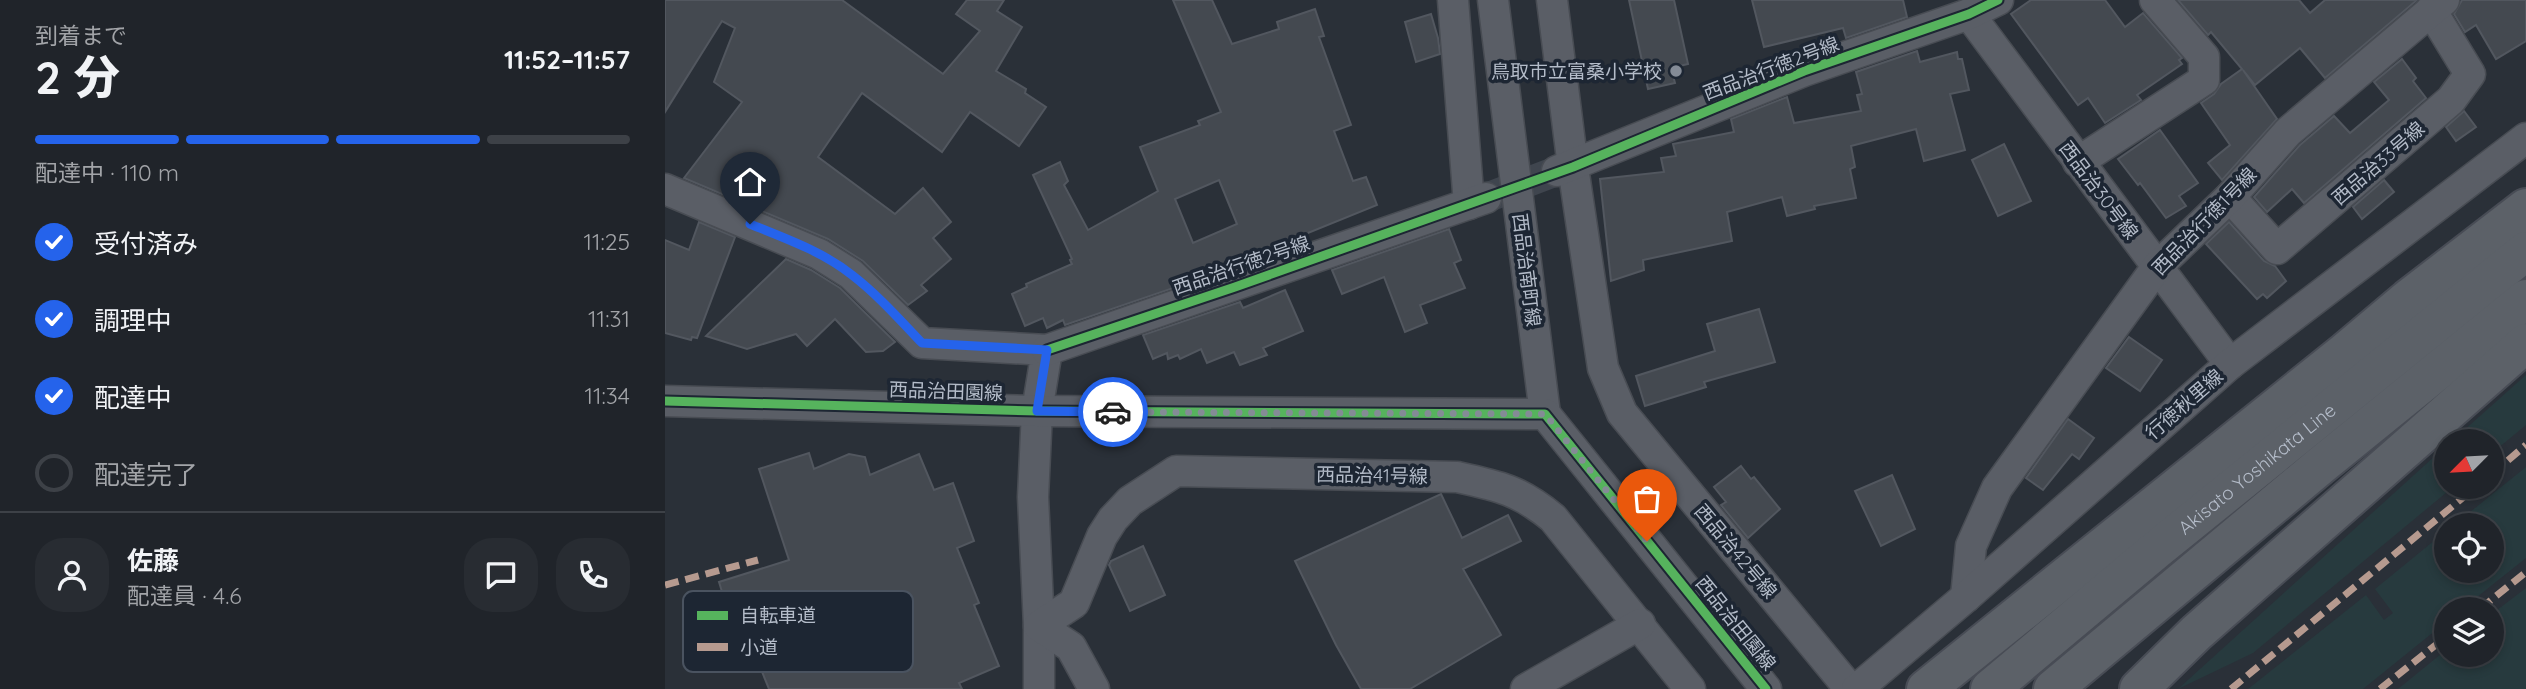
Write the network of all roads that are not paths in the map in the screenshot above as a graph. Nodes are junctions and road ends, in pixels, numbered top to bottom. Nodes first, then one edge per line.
1 (1453, 0) edge
2 (1493, 0) edge
3 (1552, 0) edge
4 (1998, 0) edge
5 (2155, 0) edge
6 (2438, 5) edge
7 (1969, 14) junction
8 (2526, 138) edge
9 (2078, 162) junction
10 (1565, 169) junction
11 (665, 190) edge
12 (2230, 197) junction
13 (2526, 208) edge
14 (2526, 251) edge
15 (2157, 267) junction
16 (2526, 299) edge
17 (2526, 344) edge
18 (1047, 350) junction
19 (2230, 363) junction
20 (665, 401) edge
21 (1037, 411) junction
22 (1545, 414) junction
23 (1966, 597) junction
24 (1640, 624) junction
25 (1039, 626) junction
26 (1039, 689) edge
27 (1094, 689) edge
28 (1526, 689) edge
29 (1690, 689) edge
30 (1766, 689) edge
31 (1850, 689) edge
32 (1857, 689) edge
33 (1926, 689) edge
34 (1990, 689) edge
35 (2053, 689) edge
36 (2139, 689) edge

1 - 18 street, 西品治行徳2号線
2 - 22 street, 西品治南町線
3 - 10 street, 西品治42号線
4 - 7 street, 西品治行徳2号線
5 - 9 street
6 - 12 street, 西品治行徳1号線
6 - 12 street, 西品治33号線
7 - 9 street, 西品治30号線
7 - 10 street, 西品治行徳2号線
8 - 19 street, 行徳秋里線
9 - 15 street, 西品治30号線
10 - 31 street, 西品治42号線
11 - 18 street
12 - 15 street, 西品治行徳1号線
13 - 33 main road
14 - 34 main road, Akisato Yoshikata Line
15 - 19 street, 西品治30号線
15 - 23 street, 西品治行徳1号線
16 - 35 main road, Akisato Yoshikata Line
17 - 36 main road
18 - 21 street
19 - 23 street, 行徳秋里線
20 - 21 street, 西品治田園線
21 - 22 street, 西品治田園線
21 - 25 street
22 - 30 street, 西品治田園線
23 - 32 street, 行徳秋里線
24 - 25 street, 西品治41号線
24 - 28 street
24 - 29 street, 西品治41号線
25 - 26 street
25 - 27 street

